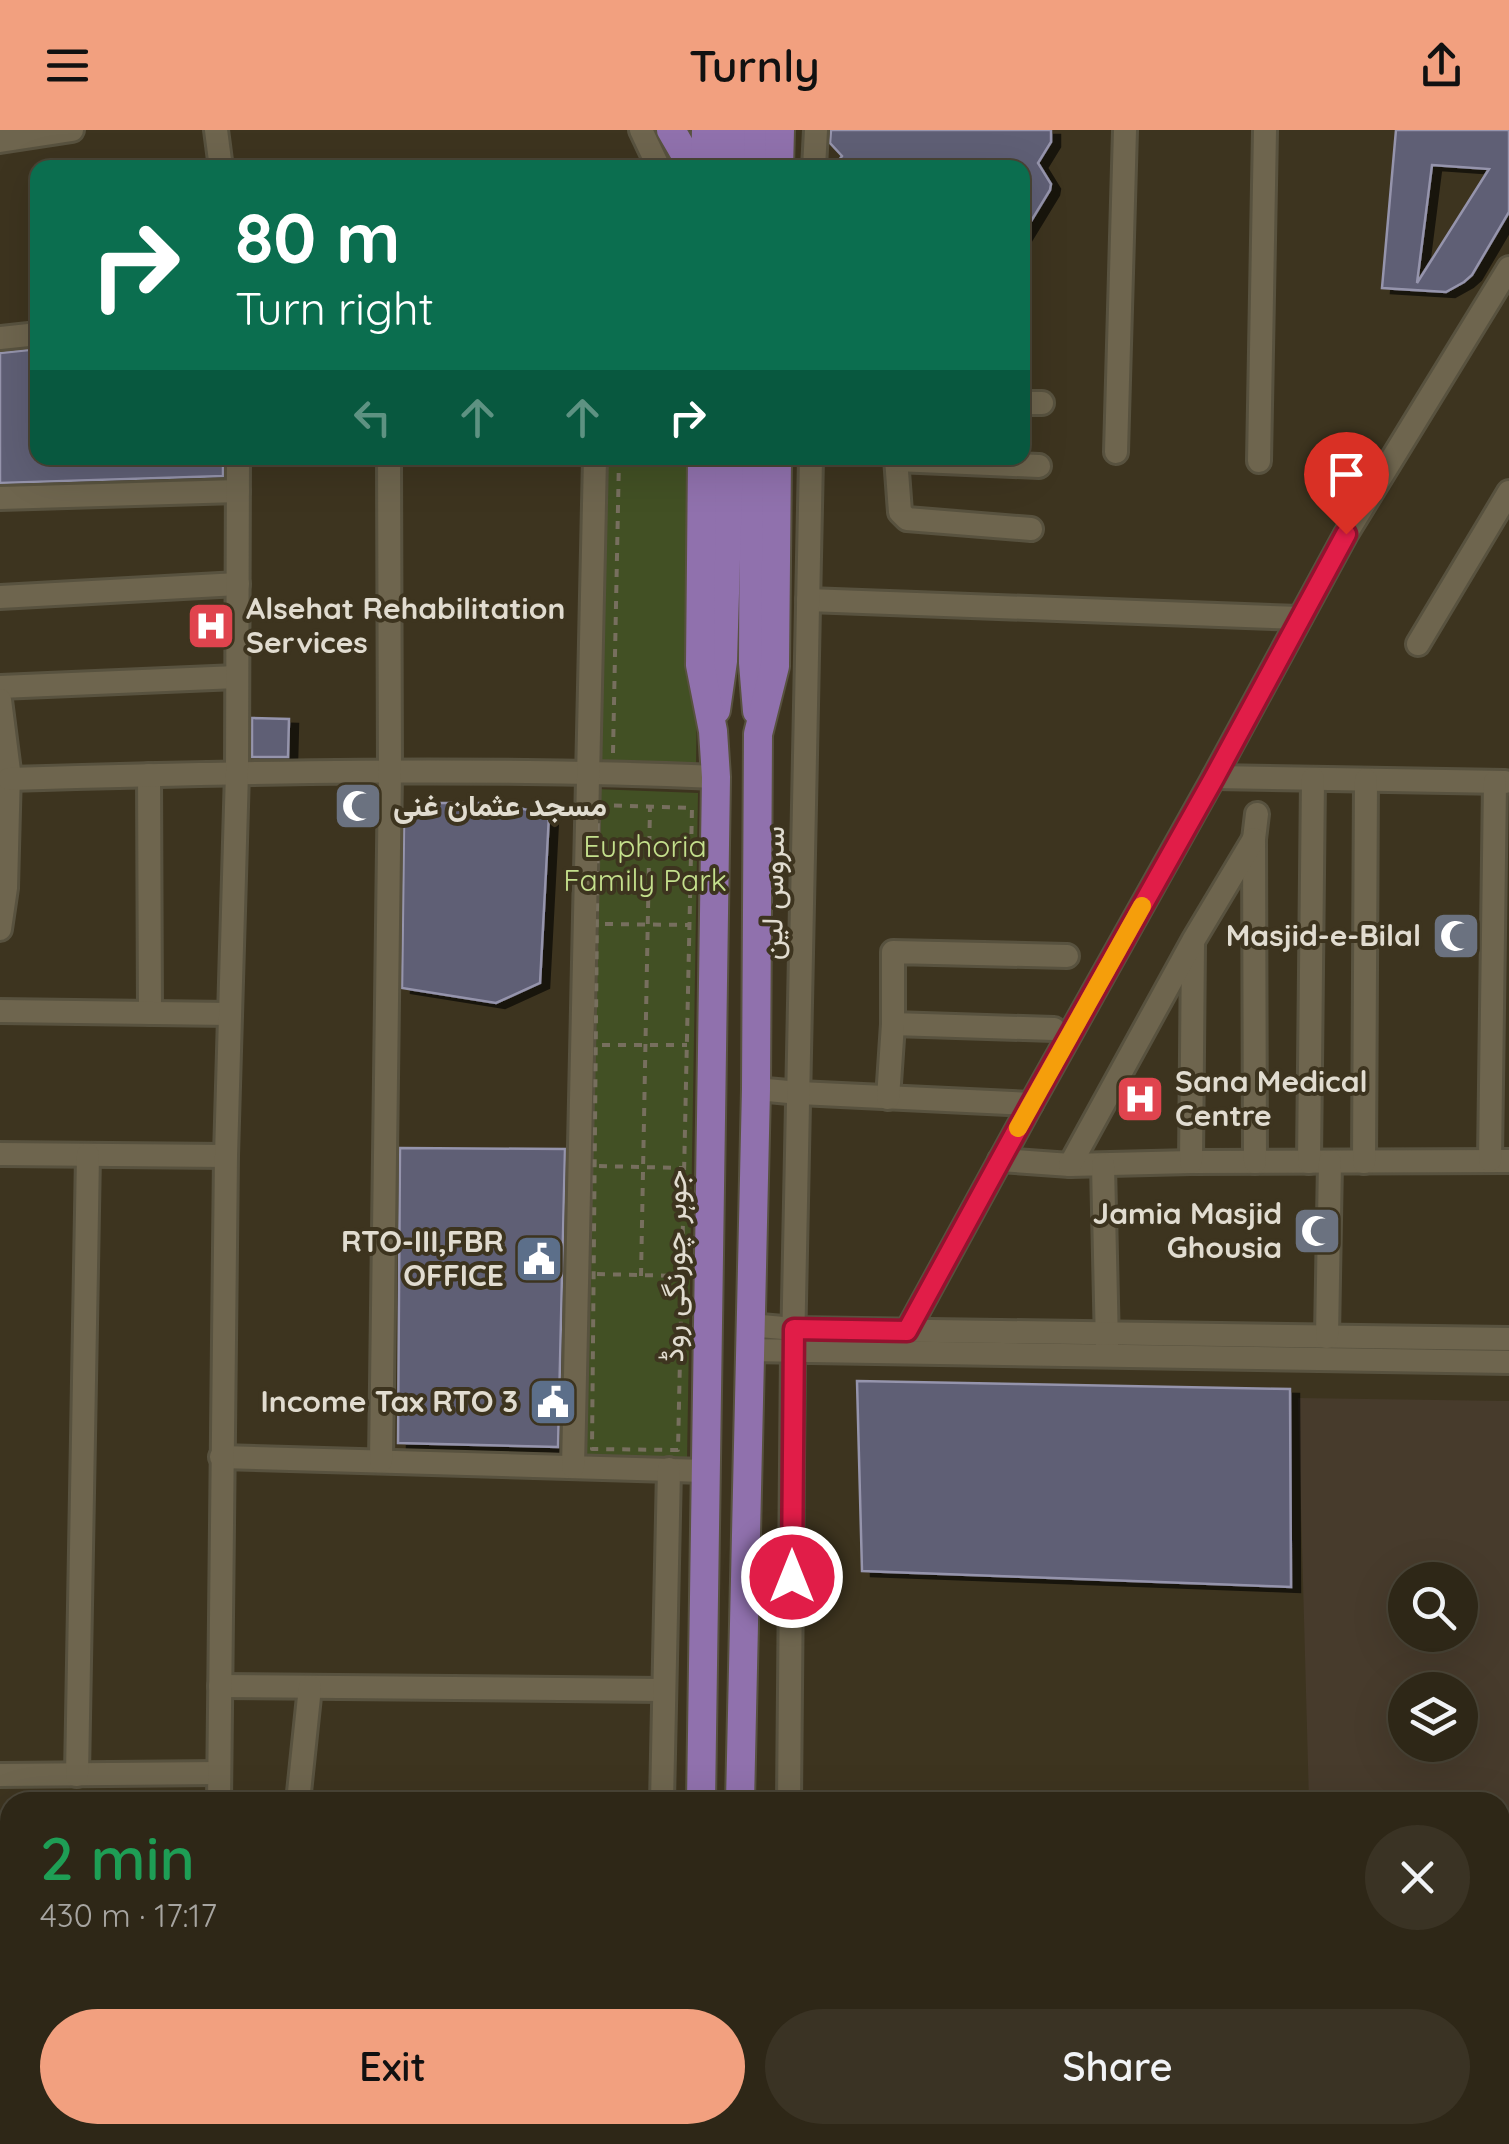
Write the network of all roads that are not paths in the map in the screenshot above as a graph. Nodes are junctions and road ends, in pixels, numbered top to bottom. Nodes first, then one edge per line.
1 (72, 130) edge
2 (216, 130) edge
3 (641, 130) edge
4 (671, 130) edge
5 (706, 130) edge
6 (732, 130) edge
7 (816, 130) edge
8 (1125, 130) edge
9 (1265, 130) edge
10 (0, 142) edge
11 (219, 160) edge
12 (656, 160) edge
13 (689, 160) edge
14 (705, 160) edge
15 (732, 160) edge
16 (814, 160) edge
17 (1509, 268) edge
18 (30, 335) edge
19 (0, 338) edge
20 (1116, 452) dead end
21 (1260, 462) dead end
22 (238, 465) edge
23 (390, 465) edge
24 (595, 465) edge
25 (702, 465) edge
26 (729, 465) edge
27 (754, 465) edge
28 (777, 465) edge
29 (811, 465) edge
30 (896, 465) edge
31 (1019, 465) edge
32 (1039, 466) dead end
33 (238, 491) junction
34 (1509, 492) edge
35 (0, 498) edge
36 (1031, 529) dead end
37 (238, 584) junction
38 (0, 597) edge
39 (808, 600) junction
40 (1300, 618) junction
41 (1418, 644) dead end
42 (237, 676) junction
43 (0, 687) edge
44 (0, 700) edge
45 (713, 731) junction
46 (758, 734) junction
47 (237, 772) junction
48 (390, 772) junction
49 (588, 772) junction
50 (149, 774) junction
51 (716, 777) junction
52 (1214, 778) junction
53 (8, 779) junction
54 (1312, 779) junction
55 (1366, 780) junction
56 (1502, 782) edge
57 (1257, 814) dead end
58 (1254, 839) junction
59 (0, 929) edge
60 (1193, 941) junction
61 (1067, 956) dead end
62 (0, 1010) edge
63 (150, 1012) junction
64 (230, 1014) junction
65 (893, 1024) junction
66 (1054, 1029) dead end
67 (756, 1089) junction
68 (799, 1094) junction
69 (888, 1098) junction
70 (1031, 1104) junction
71 (0, 1154) edge
72 (88, 1155) junction
73 (226, 1156) junction
74 (1000, 1160) junction
75 (1500, 1160) edge
76 (1190, 1162) junction
77 (1254, 1162) junction
78 (1320, 1162) junction
79 (1364, 1162) junction
80 (1070, 1165) junction
81 (1103, 1165) junction
82 (907, 1331) junction
83 (1327, 1337) junction
84 (750, 1338) junction
85 (1509, 1339) edge
86 (794, 1340) junction
87 (1107, 1344) junction
88 (1509, 1362) edge
89 (221, 1457) junction
90 (381, 1462) junction
91 (572, 1467) junction
92 (669, 1469) junction
93 (705, 1470) junction
94 (220, 1686) junction
95 (310, 1687) junction
96 (664, 1690) junction
97 (219, 1774) junction
98 (77, 1775) junction
99 (0, 1776) edge
100 (219, 1792) edge
101 (299, 1792) edge
102 (662, 1792) edge
103 (700, 1792) edge
104 (740, 1792) edge
105 (790, 1792) edge
106 (655, 2144) edge
107 (686, 2144) edge

1 - 10 street
2 - 11 street
3 - 12 street
4 - 13 main road
5 - 14 main road
6 - 15 main road
7 - 16 street
8 - 20 street
9 - 21 street
17 - 40 street
18 - 19 street
22 - 33 street
23 - 48 street
24 - 49 street
25 - 45 main road, جوہر چورنگی روڈ
26 - 45 main road, جوہر چورنگی روڈ
27 - 46 main road
28 - 46 main road
29 - 39 street, سروس لین
30 - 36 street
31 - 32 street
33 - 35 street
33 - 37 street
34 - 41 street
37 - 38 street
37 - 42 street
39 - 40 street
39 - 68 street, سروس لین
40 - 52 street
42 - 43 street
42 - 47 street
44 - 53 street
45 - 51 main road, جوہر چورنگی روڈ
46 - 67 main road
47 - 48 street
47 - 50 street
47 - 64 street
48 - 49 street
48 - 90 street
49 - 51 street
49 - 91 street
50 - 53 street
50 - 63 street
51 - 93 main road, جوہر چورنگی روڈ
52 - 54 street
52 - 70 street
53 - 59 street
54 - 55 street
54 - 78 street
55 - 56 street
55 - 79 street
56 - 75 street
57 - 58 street
58 - 60 street
58 - 77 street
60 - 76 street
60 - 80 street
61 - 65 street
62 - 63 street
63 - 64 street
64 - 73 street
65 - 66 street
65 - 69 street
67 - 68 street
67 - 84 main road
68 - 69 street
68 - 86 street, سروس لین
69 - 70 street
70 - 74 street
71 - 72 street
72 - 73 street
72 - 98 street
73 - 89 street
74 - 80 street
74 - 82 street
75 - 79 street
76 - 77 street
76 - 81 street
77 - 78 street
78 - 79 street
78 - 83 street
80 - 81 street
81 - 87 street
82 - 86 street
82 - 87 street
83 - 85 street
83 - 87 street
84 - 86 street
84 - 104 main road
86 - 87 street
86 - 105 street, سروس لین
87 - 88 street
89 - 90 street
89 - 94 street
90 - 91 street
91 - 92 street
92 - 93 street
92 - 96 street
93 - 103 main road, جوہر چورنگی روڈ
94 - 95 street
94 - 97 street
95 - 96 street
95 - 101 street
96 - 102 street
97 - 98 street
97 - 100 street
98 - 99 street
106 - 107 street

